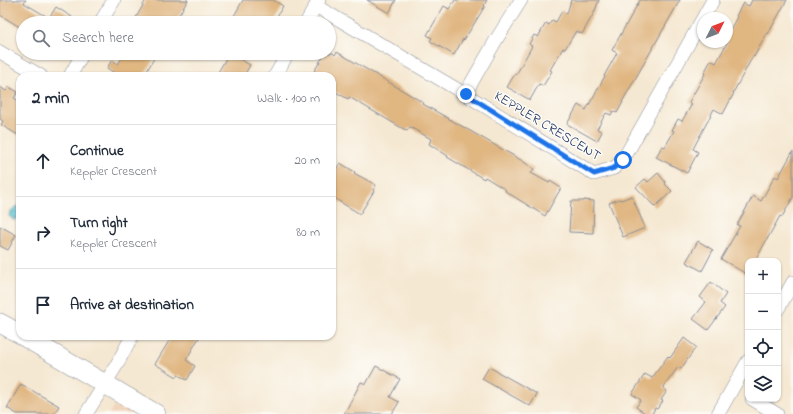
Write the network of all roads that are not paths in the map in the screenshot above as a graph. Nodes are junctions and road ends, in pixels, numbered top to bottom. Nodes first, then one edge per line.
1 (114, 0) edge
2 (521, 0) edge
3 (713, 0) edge
4 (318, 3) edge
5 (706, 12) edge
6 (104, 16) edge
7 (310, 16) edge
8 (697, 29) edge
9 (0, 52) edge
10 (79, 60) edge
11 (284, 60) edge
12 (34, 72) edge
13 (72, 72) edge
14 (277, 72) edge
15 (466, 94) junction
16 (793, 282) edge
17 (781, 304) edge
18 (0, 322) edge
19 (16, 332) edge
20 (30, 340) edge
21 (130, 340) edge
22 (745, 366) edge
23 (104, 384) junction
24 (733, 388) junction
25 (745, 395) edge
26 (757, 402) edge
27 (86, 414) edge
28 (156, 414) edge
29 (718, 414) edge
30 (777, 414) edge

1 - 6 street
2 - 15 street
3 - 5 street, KEPPLER CRESCENT
4 - 7 street
4 - 15 street, KEPPLER CRESCENT
8 - 15 street, KEPPLER CRESCENT
9 - 12 street
10 - 13 street
11 - 14 street
16 - 17 street
18 - 19 main road
20 - 23 main road
21 - 23 street
22 - 24 street
23 - 27 street
23 - 28 main road
24 - 25 street
24 - 29 street
26 - 30 street

